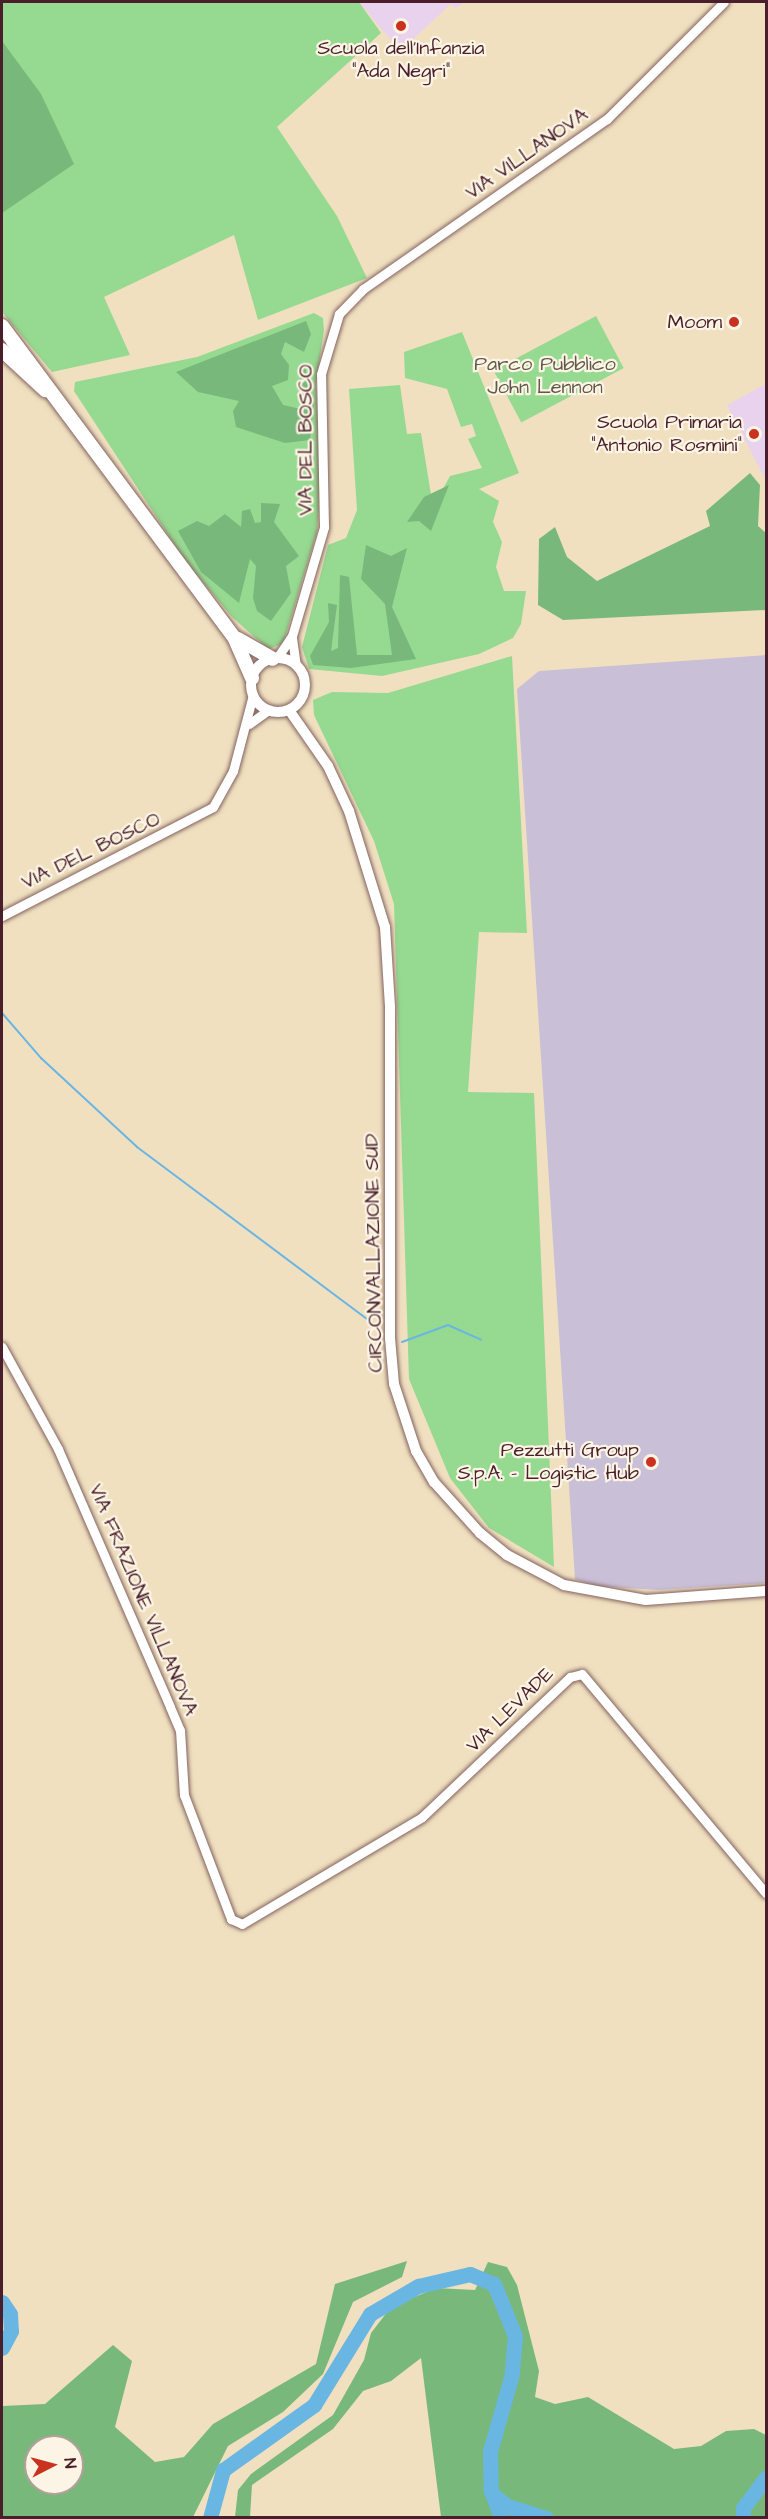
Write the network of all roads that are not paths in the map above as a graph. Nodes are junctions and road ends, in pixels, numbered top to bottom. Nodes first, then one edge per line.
1 (725, 2) edge
2 (339, 314) joint
3 (2, 326) edge
4 (2, 339) edge
5 (2, 350) edge
6 (69, 412) junction
7 (292, 636) junction
8 (234, 637) junction
9 (275, 658) junction
10 (296, 665) junction
11 (252, 678) junction
12 (253, 695) junction
13 (293, 707) junction
14 (268, 710) junction
15 (247, 726) junction
16 (2, 916) edge
17 (2, 1347) edge
18 (766, 1591) edge
19 (766, 1893) edge
20 (229, 1913) joint

1 - 2 street, VIA VILLANOVA
2 - 7 street, VIA DEL BOSCO
3 - 6 highway
4 - 6 highway
5 - 6 highway
6 - 8 highway
7 - 9 street
7 - 10 street
8 - 9 highway
8 - 11 highway
9 - 10 main road
9 - 11 main road
10 - 13 main road
11 - 12 main road
12 - 14 main road
12 - 15 street, VIA DEL BOSCO
13 - 14 main road
13 - 18 main road, CIRCONVALLAZIONE SUD
14 - 15 street
15 - 16 street, VIA DEL BOSCO
17 - 20 street, VIA FRAZIONE VILLANOVA
19 - 20 street, VIA LEVADE

